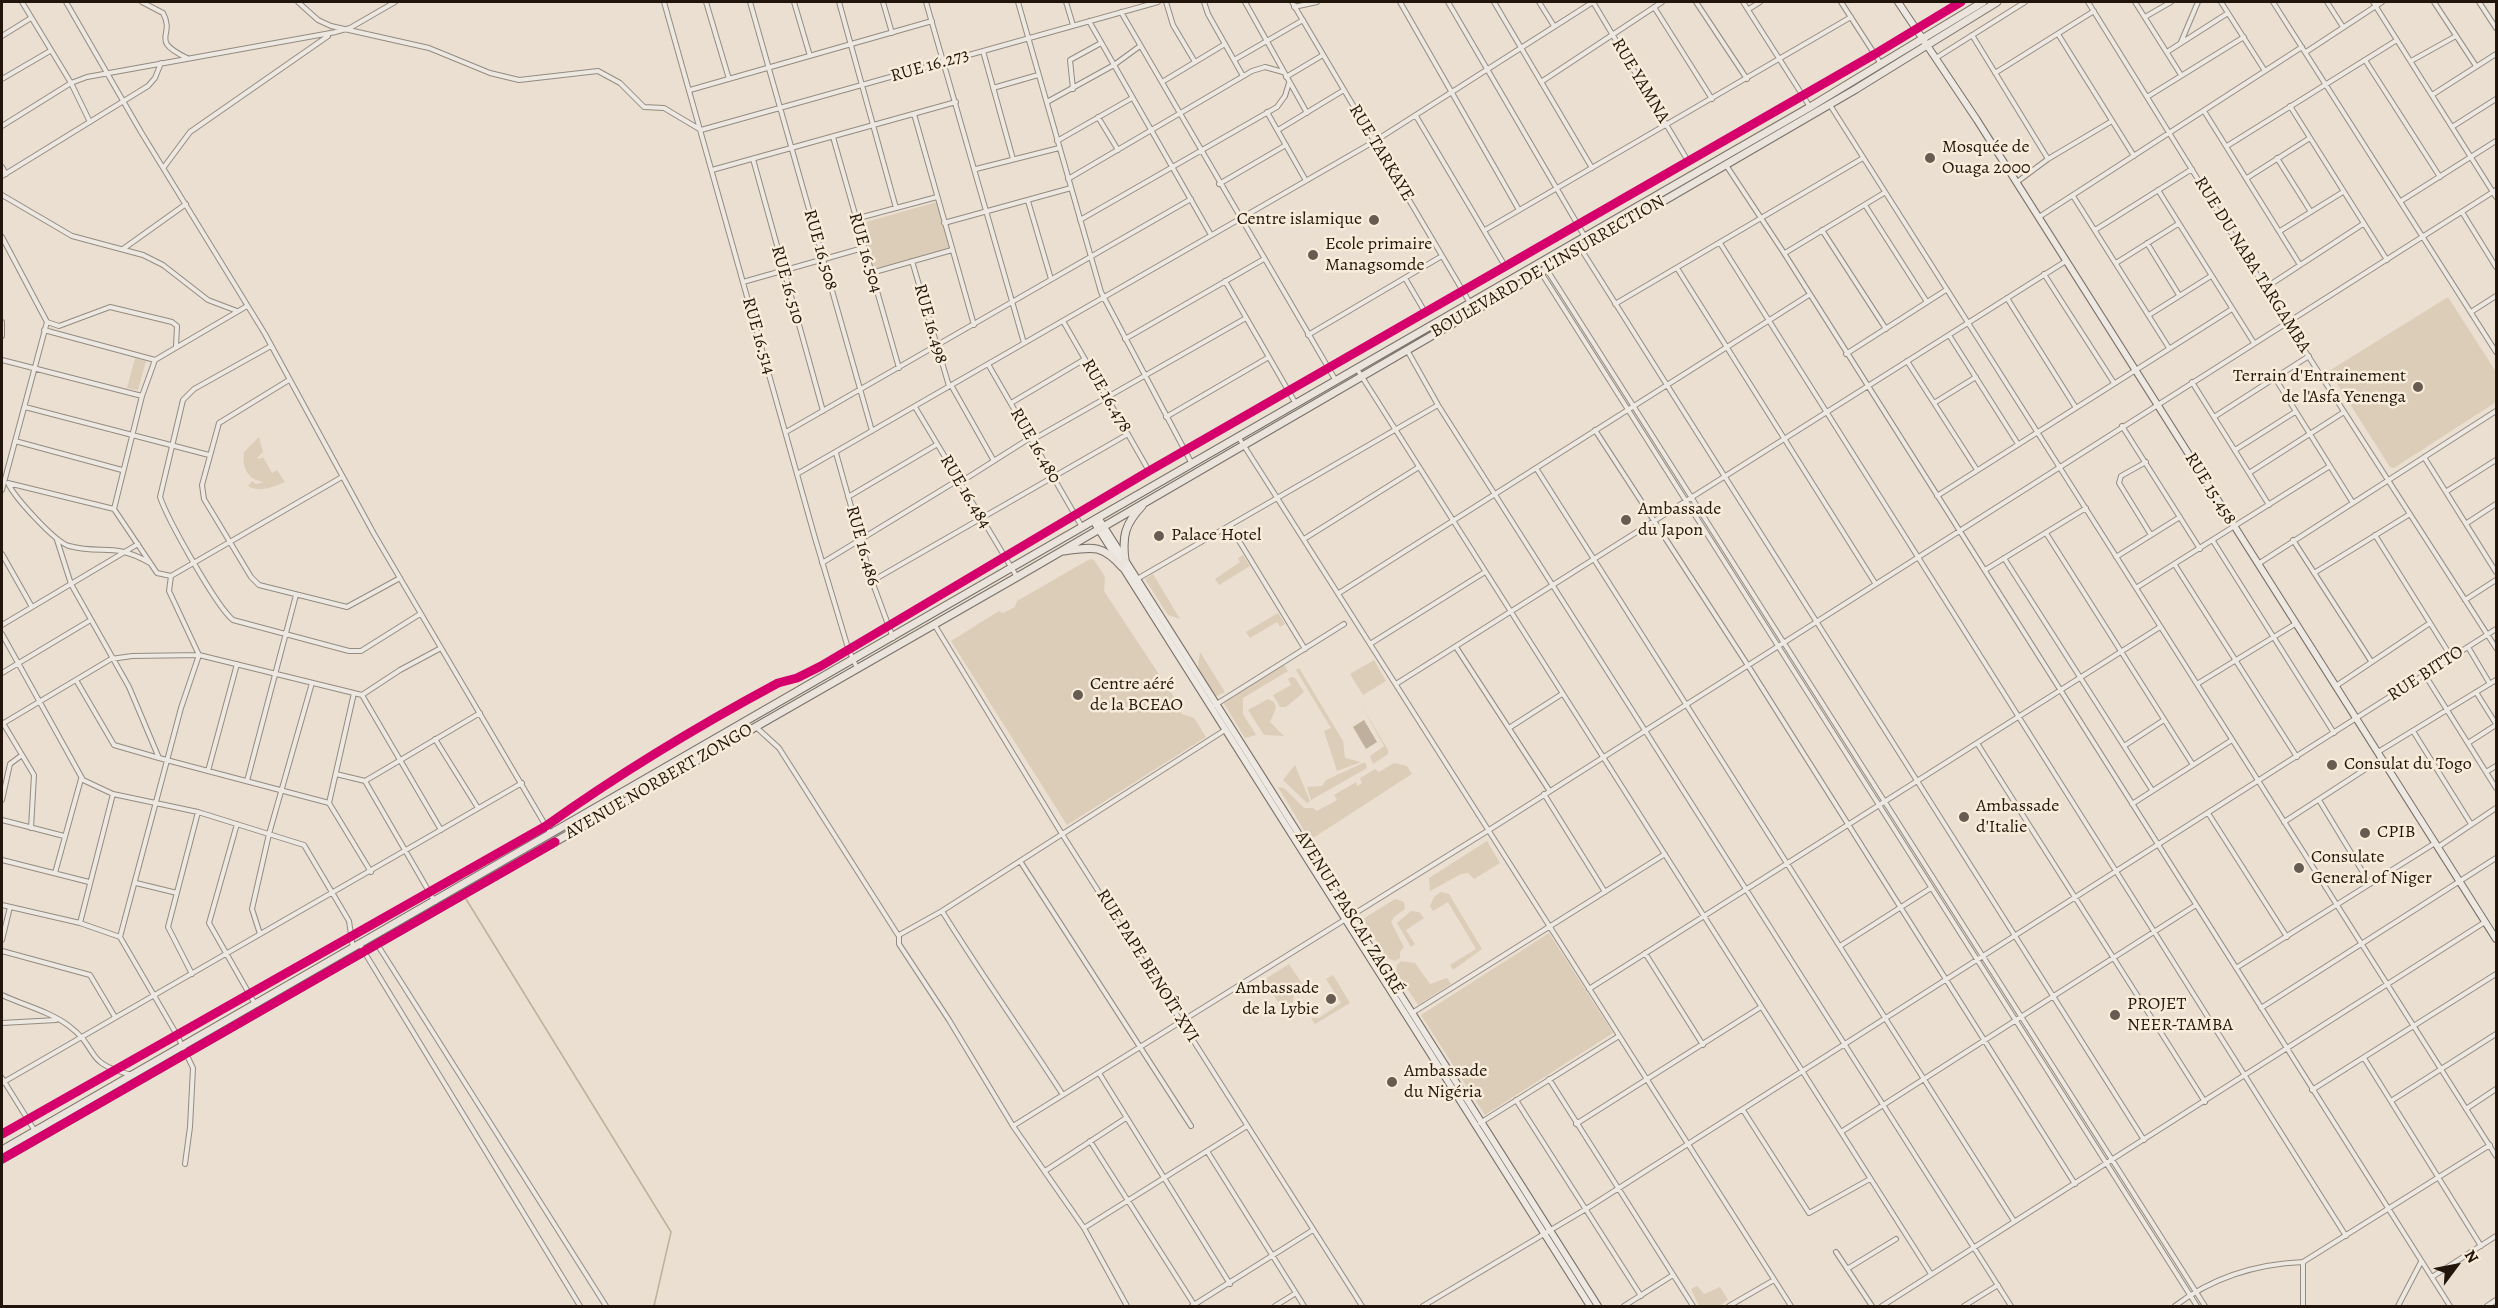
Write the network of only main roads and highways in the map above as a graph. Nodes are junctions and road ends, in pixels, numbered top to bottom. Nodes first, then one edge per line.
1 (1898, 2) edge
2 (1983, 2) edge
3 (1996, 2) edge
4 (1925, 43) junction
5 (1723, 160) junction
6 (1542, 267) junction
7 (1358, 373) junction
8 (1241, 441) junction
9 (1148, 500) junction
10 (1098, 524) junction
11 (1058, 552) junction
12 (1123, 563) junction
13 (1015, 573) junction
14 (856, 664) junction
15 (1214, 706) junction
16 (553, 838) junction
17 (1347, 916) junction
18 (2496, 939) edge
19 (375, 940) junction
20 (2, 1150) edge
21 (2, 1159) edge
22 (1547, 1231) junction
23 (1590, 1306) edge
24 (1598, 1306) edge

1 - 4 main road, RUE 15.458
2 - 4 main road, BOULEVARD DE L'INSURRECTION
3 - 4 main road, BOULEVARD DE L'INSURRECTION
4 - 5 main road, BOULEVARD DE L'INSURRECTION
4 - 5 main road, BOULEVARD DE L'INSURRECTION
4 - 18 main road, RUE 15.458
5 - 6 main road, BOULEVARD DE L'INSURRECTION
5 - 6 main road, BOULEVARD DE L'INSURRECTION
6 - 7 main road, BOULEVARD DE L'INSURRECTION
6 - 7 main road, BOULEVARD DE L'INSURRECTION
7 - 8 main road, BOULEVARD DE L'INSURRECTION
7 - 8 main road, BOULEVARD DE L'INSURRECTION
8 - 9 main road, BOULEVARD DE L'INSURRECTION
8 - 10 main road, BOULEVARD DE L'INSURRECTION
9 - 10 main road, BOULEVARD DE L'INSURRECTION
9 - 12 main road
10 - 11 main road, AVENUE NORBERT ZONGO
10 - 12 main road, AVENUE PASCAL ZAGRÉ
10 - 13 main road, AVENUE NORBERT ZONGO
11 - 12 main road
11 - 13 main road, AVENUE NORBERT ZONGO
12 - 15 main road, AVENUE PASCAL ZAGRÉ
13 - 14 main road, AVENUE NORBERT ZONGO
13 - 14 main road, AVENUE NORBERT ZONGO
14 - 16 main road, AVENUE NORBERT ZONGO
14 - 16 main road, AVENUE NORBERT ZONGO
15 - 17 main road, AVENUE PASCAL ZAGRÉ
15 - 17 main road, AVENUE PASCAL ZAGRÉ
16 - 19 main road, AVENUE NORBERT ZONGO
16 - 19 main road, AVENUE NORBERT ZONGO
17 - 22 main road, AVENUE PASCAL ZAGRÉ
19 - 20 main road, AVENUE NORBERT ZONGO
19 - 21 main road, AVENUE NORBERT ZONGO
22 - 23 main road, AVENUE PASCAL ZAGRÉ
22 - 24 main road, AVENUE PASCAL ZAGRÉ

